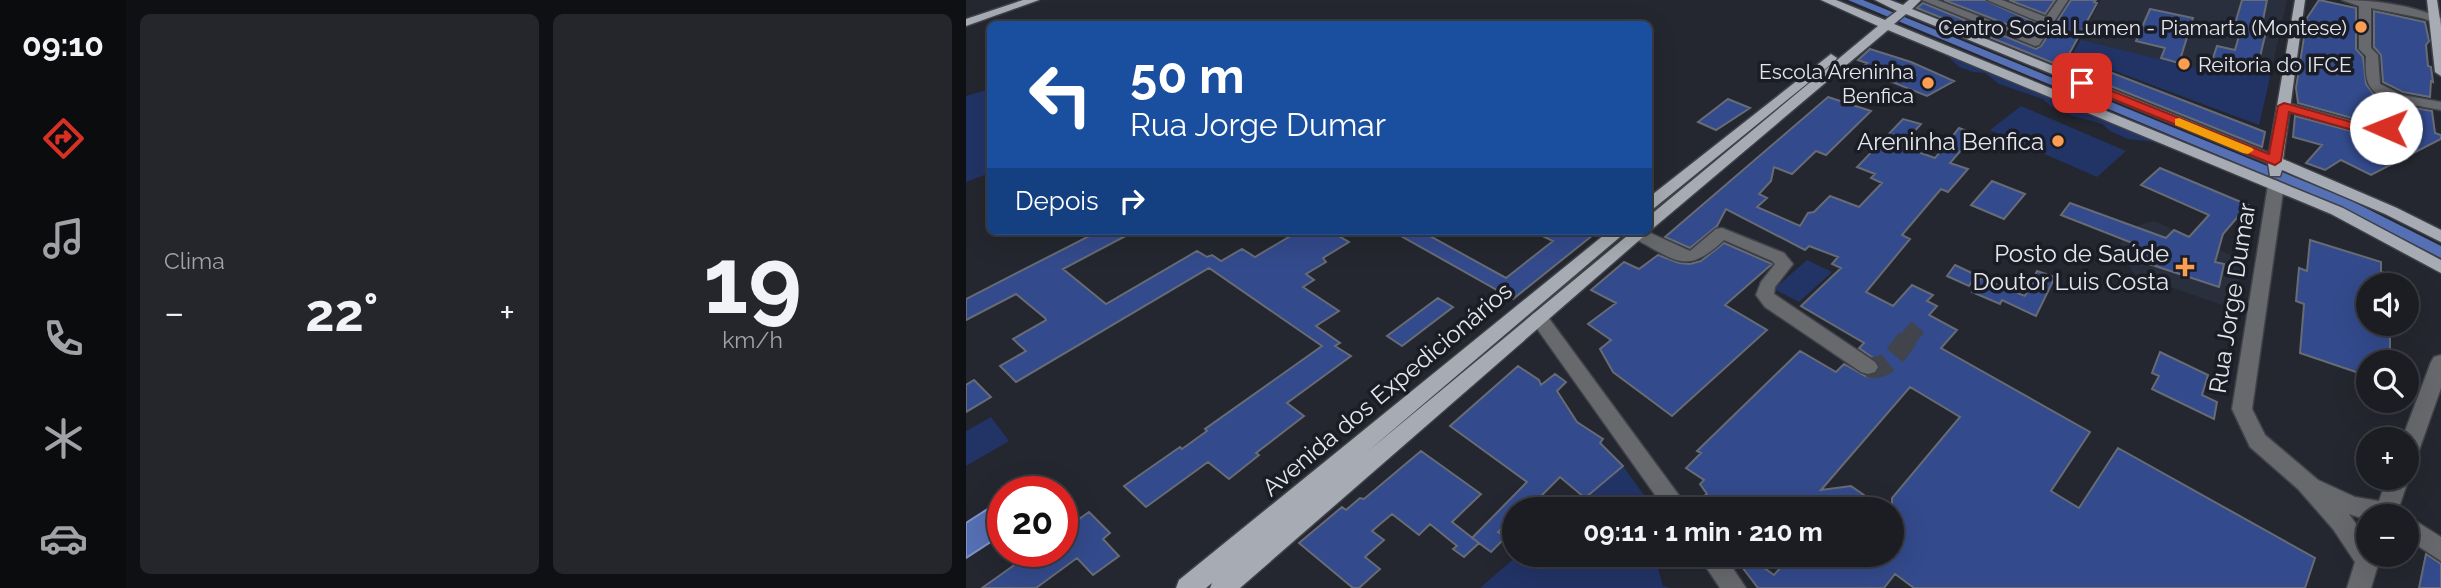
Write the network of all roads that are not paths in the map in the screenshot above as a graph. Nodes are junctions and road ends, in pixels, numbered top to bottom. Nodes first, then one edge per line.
1 (983, 0) edge
2 (1034, 0) edge
3 (1826, 0) edge
4 (1880, 0) edge
5 (1916, 0) edge
6 (1927, 0) edge
7 (1992, 0) edge
8 (2063, 0) edge
9 (2300, 0) edge
10 (2347, 0) edge
11 (2432, 0) edge
12 (2365, 3) junction
13 (1892, 14) edge
14 (966, 20) edge
15 (2438, 20) edge
16 (2048, 22) junction
17 (2441, 72) edge
18 (2399, 99) junction
19 (2284, 106) junction
20 (2441, 106) edge
21 (1746, 135) junction
22 (2275, 173) junction
23 (1652, 203) edge
24 (1652, 218) edge
25 (1632, 235) edge
26 (1632, 235) edge
27 (1644, 235) edge
28 (2441, 237) edge
29 (2441, 267) edge
30 (1539, 318) junction
31 (2441, 362) edge
32 (1868, 367) dead end
33 (2417, 427) edge
34 (2306, 482) junction
35 (1669, 497) edge
36 (2356, 508) edge
37 (2419, 534) edge
38 (2356, 541) edge
39 (2441, 550) edge
40 (1719, 567) edge
41 (2365, 567) edge
42 (1188, 588) edge
43 (1222, 588) edge
44 (1734, 588) edge
45 (2359, 588) edge

1 - 14 main road
2 - 14 main road
3 - 13 main road
4 - 13 main road
5 - 13 main road, Avenida dos Expedicionários
6 - 16 street
7 - 16 street
8 - 16 street
9 - 19 main road, Rua Jorge Dumar
10 - 12 street
11 - 15 main road
12 - 15 street
12 - 18 street
13 - 21 main road, Avenida dos Expedicionários
13 - 22 main road
13 - 22 main road
15 - 17 main road
18 - 19 street
18 - 20 street
19 - 22 main road, Rua Jorge Dumar
21 - 23 main road, Avenida dos Expedicionários
21 - 24 main road, Avenida dos Expedicionários
22 - 28 main road
22 - 29 main road
22 - 34 street, Rua Jorge Dumar
25 - 30 main road, Avenida dos Expedicionários
26 - 42 main road, Avenida dos Expedicionários
27 - 32 street
30 - 35 street
30 - 43 main road, Avenida dos Expedicionários
31 - 33 street
34 - 36 street
34 - 38 street, Rua Jorge Dumar
37 - 39 street
40 - 44 street
41 - 45 street

